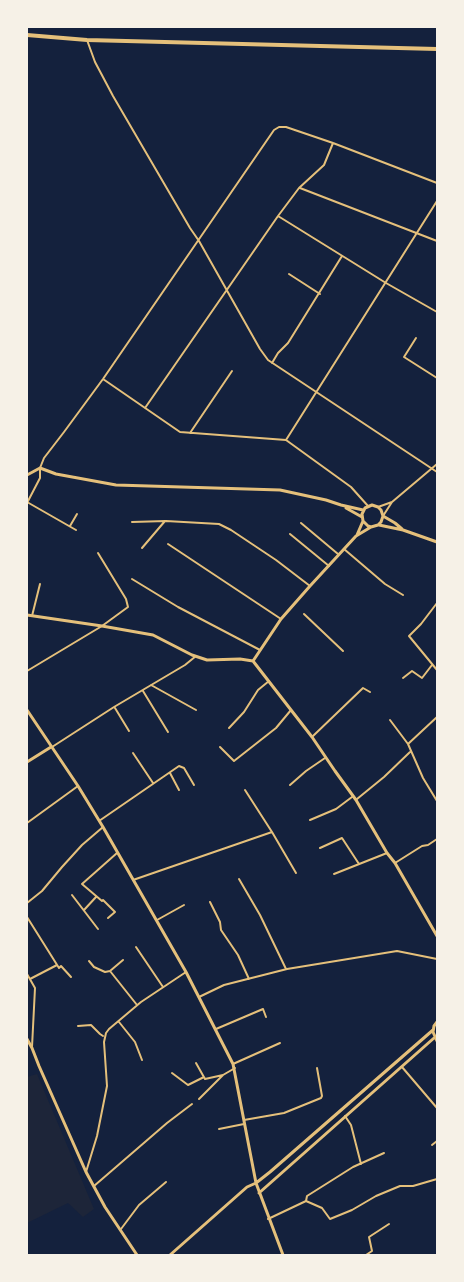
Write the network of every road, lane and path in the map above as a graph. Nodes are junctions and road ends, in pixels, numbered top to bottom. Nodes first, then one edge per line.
1 (27, 35) edge
2 (87, 40) junction
3 (437, 50) edge
4 (333, 143) junction
5 (437, 183) edge
6 (299, 188) junction
7 (437, 201) edge
8 (278, 216) junction
9 (418, 232) junction
10 (200, 241) junction
11 (437, 241) edge
12 (342, 256) junction
13 (289, 274) dead end
14 (386, 283) junction
15 (226, 289) junction
16 (320, 294) junction
17 (437, 312) edge
18 (416, 338) dead end
19 (272, 363) junction
20 (232, 371) dead end
21 (437, 378) edge
22 (104, 379) junction
23 (317, 391) junction
24 (145, 408) junction
25 (190, 433) junction
26 (286, 440) junction
27 (437, 464) edge
28 (40, 468) junction
29 (432, 468) junction
30 (437, 472) edge
31 (27, 475) edge
32 (27, 502) edge
33 (392, 502) junction
34 (341, 505) junction
35 (368, 506) junction
36 (378, 507) junction
37 (363, 510) junction
38 (77, 514) dead end
39 (383, 516) junction
40 (362, 519) junction
41 (132, 522) dead end
42 (165, 522) junction
43 (301, 523) dead end
44 (378, 525) junction
45 (70, 526) junction
46 (371, 526) junction
47 (76, 530) dead end
48 (404, 530) junction
49 (290, 534) dead end
50 (356, 536) junction
51 (437, 542) edge
52 (168, 544) dead end
53 (142, 548) dead end
54 (344, 549) junction
55 (98, 553) dead end
56 (339, 555) junction
57 (329, 566) junction
58 (132, 579) dead end
59 (40, 584) dead end
60 (310, 586) junction
61 (403, 595) dead end
62 (437, 603) edge
63 (304, 614) dead end
64 (29, 615) edge
65 (281, 619) junction
66 (102, 626) junction
67 (260, 650) junction
68 (343, 651) dead end
69 (196, 656) junction
70 (253, 661) junction
71 (432, 665) junction
72 (437, 670) edge
73 (27, 671) edge
74 (403, 678) dead end
75 (269, 681) junction
76 (151, 685) junction
77 (143, 690) junction
78 (370, 692) dead end
79 (114, 707) junction
80 (27, 710) edge
81 (196, 710) dead end
82 (291, 710) junction
83 (437, 717) edge
84 (390, 720) dead end
85 (229, 728) dead end
86 (129, 731) dead end
87 (168, 732) dead end
88 (312, 737) junction
89 (408, 744) junction
90 (52, 747) junction
91 (220, 747) dead end
92 (410, 752) junction
93 (133, 753) dead end
94 (326, 757) junction
95 (27, 762) edge
96 (170, 773) junction
97 (154, 784) junction
98 (194, 784) dead end
99 (290, 785) dead end
100 (78, 786) junction
101 (179, 790) dead end
102 (245, 790) dead end
103 (353, 796) junction
104 (356, 800) junction
105 (437, 801) edge
106 (310, 820) dead end
107 (99, 821) junction
108 (27, 823) edge
109 (103, 827) junction
110 (272, 832) junction
111 (437, 839) edge
112 (320, 848) dead end
113 (117, 853) junction
114 (387, 853) junction
115 (395, 863) junction
116 (359, 865) junction
117 (296, 873) dead end
118 (334, 874) dead end
119 (238, 879) dead end
120 (133, 880) junction
121 (72, 896) dead end
122 (96, 897) junction
123 (210, 902) dead end
124 (27, 903) edge
125 (184, 905) dead end
126 (84, 910) junction
127 (27, 917) edge
128 (108, 918) dead end
129 (156, 920) junction
130 (98, 929) dead end
131 (437, 936) edge
132 (136, 947) dead end
133 (437, 959) edge
134 (123, 960) dead end
135 (89, 961) dead end
136 (57, 965) junction
137 (287, 969) junction
138 (110, 971) junction
139 (186, 972) junction
140 (27, 974) edge
141 (70, 977) dead end
142 (30, 979) junction
143 (249, 979) junction
144 (163, 987) junction
145 (199, 997) junction
146 (137, 1005) junction
147 (266, 1017) dead end
148 (118, 1021) junction
149 (437, 1022) edge
150 (78, 1026) dead end
151 (216, 1029) junction
152 (433, 1029) junction
153 (105, 1037) junction
154 (27, 1039) edge
155 (436, 1040) edge
156 (280, 1043) dead end
157 (32, 1048) junction
158 (142, 1060) dead end
159 (196, 1063) dead end
160 (234, 1066) junction
161 (402, 1067) junction
162 (317, 1068) dead end
163 (172, 1073) dead end
164 (223, 1075) junction
165 (204, 1077) junction
166 (199, 1099) dead end
167 (192, 1104) dead end
168 (437, 1108) edge
169 (345, 1116) junction
170 (244, 1122) junction
171 (219, 1129) dead end
172 (437, 1141) edge
173 (432, 1145) dead end
174 (384, 1153) dead end
175 (361, 1164) junction
176 (86, 1172) junction
177 (437, 1179) edge
178 (166, 1182) dead end
179 (256, 1183) junction
180 (94, 1186) junction
181 (259, 1193) junction
182 (306, 1201) junction
183 (268, 1219) junction
184 (389, 1224) dead end
185 (120, 1230) junction
186 (137, 1255) edge
187 (170, 1255) edge
188 (283, 1255) edge
189 (366, 1255) edge

1 - 2 main road
2 - 3 main road
2 - 10 street
4 - 5 street
4 - 6 street
4 - 10 street
6 - 8 street
6 - 9 street
7 - 9 street
8 - 12 street
8 - 15 street
9 - 11 street
9 - 14 street
10 - 15 street
10 - 22 street
12 - 14 street
12 - 16 street
13 - 16 street
14 - 17 street
14 - 23 street
15 - 19 street
15 - 24 street
16 - 19 street
18 - 21 street
19 - 23 street
20 - 25 street
22 - 24 street
22 - 28 street
23 - 26 street
23 - 29 street
24 - 25 street
25 - 26 street
26 - 35 street
27 - 29 street
28 - 31 street
28 - 32 street
28 - 34 street
29 - 30 street
29 - 33 street
32 - 45 street
33 - 36 street
33 - 39 street
34 - 37 street
34 - 40 street
35 - 36 street
35 - 37 street
36 - 39 street
37 - 40 street
38 - 45 street
39 - 44 street
39 - 48 street
40 - 46 street
40 - 50 street
41 - 42 street
42 - 53 street
42 - 60 street
43 - 56 street
44 - 46 street
44 - 48 street
45 - 47 street
46 - 50 street
48 - 51 street
49 - 57 street
50 - 54 street
52 - 65 street
54 - 56 street
54 - 61 street
55 - 66 street
56 - 57 street
57 - 60 street
58 - 67 street
59 - 64 street
60 - 65 street
62 - 71 street
63 - 68 street
64 - 66 street
65 - 67 street
66 - 69 street
66 - 73 street
67 - 70 street
69 - 70 street
69 - 76 street
70 - 75 street
71 - 72 street
71 - 74 street
75 - 82 street
75 - 85 street
76 - 77 street
76 - 81 street
77 - 79 street
77 - 87 street
78 - 88 street
79 - 86 street
79 - 90 street
80 - 90 street
82 - 88 street
82 - 91 street
83 - 89 street
84 - 89 street
88 - 94 street
89 - 92 street
90 - 95 street
90 - 100 street
92 - 104 street
92 - 105 street
93 - 97 street
94 - 99 street
94 - 103 street
96 - 97 street
96 - 98 street
96 - 101 street
97 - 107 street
100 - 107 street
100 - 108 street
102 - 110 street
103 - 104 street
103 - 106 street
104 - 114 street
107 - 109 street
109 - 113 street
109 - 124 street
110 - 117 street
110 - 120 street
111 - 115 street
112 - 116 street
113 - 120 street
113 - 122 street
114 - 115 street
114 - 116 street
115 - 131 street
116 - 118 street
119 - 137 street
120 - 129 street
121 - 126 street
122 - 126 street
122 - 128 street
123 - 143 street
125 - 129 street
126 - 130 street
127 - 136 street
129 - 139 street
132 - 144 street
133 - 137 street
134 - 138 street
135 - 138 street
136 - 141 street
136 - 142 street
137 - 143 street
138 - 146 street
139 - 144 street
139 - 145 street
140 - 142 street
142 - 157 street
143 - 145 street
144 - 146 street
145 - 151 street
146 - 148 street
147 - 151 street
148 - 153 street
148 - 158 street
149 - 152 street
150 - 153 street
151 - 160 street
152 - 155 street
152 - 179 street
153 - 176 street
154 - 157 street
155 - 161 street
156 - 160 street
157 - 176 street
159 - 165 street
160 - 164 street
160 - 170 street
161 - 168 street
161 - 169 street
162 - 170 street
163 - 165 street
164 - 165 street
164 - 166 street
167 - 180 street
169 - 175 street
169 - 181 street
170 - 171 street
170 - 179 street
172 - 173 street
174 - 175 street
175 - 182 street
176 - 180 street
177 - 182 street
178 - 185 street
179 - 181 street
179 - 187 street
180 - 185 street
181 - 183 street
182 - 183 street
183 - 188 street
184 - 189 street
185 - 186 street

